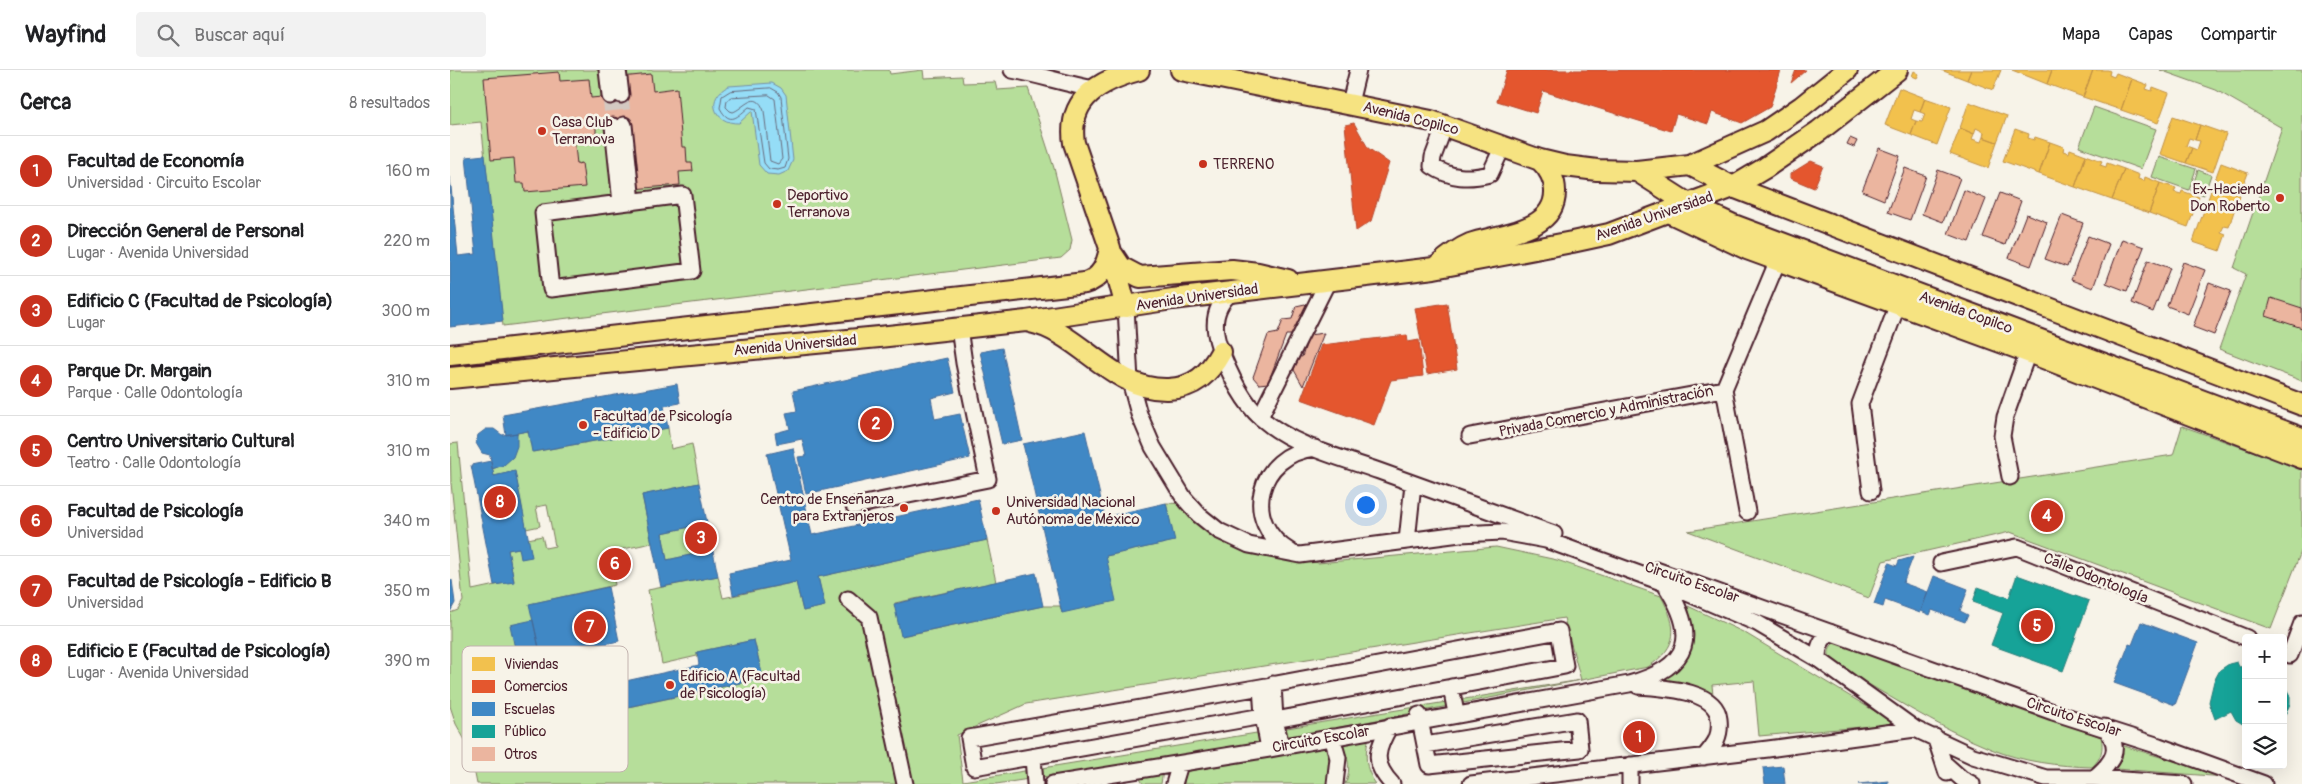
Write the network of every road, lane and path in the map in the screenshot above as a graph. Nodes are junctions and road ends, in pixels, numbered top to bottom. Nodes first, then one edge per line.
1 (607, 70) edge
2 (618, 70) edge
3 (1012, 70) edge
4 (1139, 70) edge
5 (1181, 70) edge
6 (1358, 70) edge
7 (1847, 70) edge
8 (1897, 70) edge
9 (1094, 89) junction
10 (1350, 103) junction
11 (618, 125) tunnel mouth
12 (1445, 125) junction
13 (1503, 146) junction
14 (1540, 160) junction
15 (1690, 165) junction
16 (1638, 171) junction
17 (1733, 187) junction
18 (626, 202) junction
19 (1690, 205) junction
20 (1668, 212) junction
21 (1110, 248) junction
22 (1778, 260) junction
23 (1434, 268) junction
24 (1328, 280) junction
25 (1300, 284) junction
26 (1232, 292) junction
27 (1898, 304) junction
28 (1126, 307) junction
29 (1026, 321) junction
30 (959, 328) junction
31 (1221, 352) junction
32 (2028, 352) junction
33 (450, 355) edge
34 (450, 378) edge
35 (1130, 381) junction
36 (1724, 389) junction
37 (2302, 405) edge
38 (1260, 417) junction
39 (1470, 436) dead end
40 (2302, 438) edge
41 (1315, 448) junction
42 (2302, 458) edge
43 (2010, 477) dead end
44 (1413, 484) junction
45 (1871, 491) dead end
46 (854, 506) dead end
47 (1747, 512) dead end
48 (1407, 541) junction
49 (1300, 555) junction
50 (1941, 563) dead end
51 (1664, 583) junction
52 (848, 599) dead end
53 (2302, 623) edge
54 (1830, 632) junction
55 (2242, 636) edge
56 (2292, 655) edge
57 (1818, 659) junction
58 (1629, 684) junction
59 (1267, 686) junction
60 (1451, 687) junction
61 (1455, 708) dead end
62 (1269, 718) junction
63 (1420, 718) junction
64 (1390, 726) junction
65 (2104, 728) junction
66 (1916, 729) junction
67 (1332, 737) junction
68 (1935, 737) junction
69 (1425, 745) junction
70 (1275, 748) junction
71 (1033, 757) junction
72 (1704, 757) junction
73 (1180, 764) junction
74 (1630, 766) junction
75 (1128, 778) edge
76 (2094, 778) junction
77 (2040, 781) edge
78 (905, 784) edge
79 (1035, 784) edge
80 (1053, 784) edge
81 (1174, 784) edge
82 (1335, 784) edge
83 (1392, 784) edge
84 (1471, 784) edge
85 (1630, 784) edge
86 (1972, 784) edge
87 (2184, 784) edge
88 (2264, 784) edge

1 - 2 street
3 - 9 street
4 - 9 main road
5 - 10 main road, Avenida Copilco
6 - 10 street
7 - 15 main road
8 - 17 main road, Avenida Universidad
9 - 21 main road
10 - 12 main road, Avenida Copilco
11 - 18 street
12 - 13 main road, Avenida Copilco
12 - 13 street
13 - 14 main road, Avenida Copilco
14 - 16 main road, Avenida Copilco
14 - 23 main road
15 - 16 main road, Avenida Copilco
15 - 17 main road
16 - 19 main road, Avenida Copilco
17 - 19 main road, Avenida Universidad
17 - 37 main road
18 - 18 street
19 - 20 main road, Avenida Universidad
19 - 40 main road, Avenida Copilco
20 - 22 main road, Avenida Copilco
20 - 23 main road, Avenida Universidad
21 - 25 main road
21 - 28 main road
21 - 33 main road
22 - 27 main road, Avenida Copilco
22 - 36 street, Privada Comercio y Administración
23 - 24 main road, Avenida Universidad
24 - 25 main road, Avenida Universidad
24 - 38 street
25 - 26 main road, Avenida Universidad
26 - 28 main road, Avenida Universidad
26 - 31 street, Circuito Escolar
27 - 32 main road, Avenida Copilco
27 - 45 street
28 - 29 main road, Avenida Universidad
28 - 35 street, Circuito Escolar
29 - 30 main road, Avenida Universidad
29 - 35 main road
30 - 34 main road, Avenida Universidad
30 - 46 street
31 - 35 main road
31 - 38 street, Circuito Escolar
32 - 42 main road, Avenida Copilco
32 - 43 street
35 - 49 street, Circuito Escolar
36 - 39 street, Privada Comercio y Administración
36 - 47 street
38 - 41 street, Circuito Escolar
41 - 44 street, Circuito Escolar
41 - 49 street
44 - 48 street
44 - 54 street, Circuito Escolar
48 - 49 street, Circuito Escolar
48 - 51 street, Circuito Escolar
50 - 55 street, Calle Odontología
51 - 57 street, Circuito Escolar
51 - 58 street, Circuito Escolar
52 - 78 street
53 - 56 street
54 - 57 street
54 - 65 street, Circuito Escolar
57 - 66 street, Circuito Escolar
58 - 63 street, Circuito Escolar
58 - 72 street
59 - 60 street
59 - 62 street
59 - 71 street
60 - 61 street
60 - 62 street
62 - 70 street
62 - 71 street
63 - 64 street, Circuito Escolar
63 - 69 street
64 - 67 street, Circuito Escolar
64 - 83 street
65 - 76 street
65 - 88 street, Circuito Escolar
66 - 68 street, Circuito Escolar
66 - 72 street
67 - 70 street, Circuito Escolar
67 - 82 street
68 - 77 street, Circuito Escolar
68 - 86 street
69 - 69 street
70 - 73 street, Circuito Escolar
71 - 79 street
72 - 74 street
73 - 75 street, Circuito Escolar
73 - 81 street
74 - 84 street
74 - 85 street
75 - 80 street, Circuito Escolar
76 - 77 street, Circuito Escolar
76 - 87 street, Circuito Escolar

